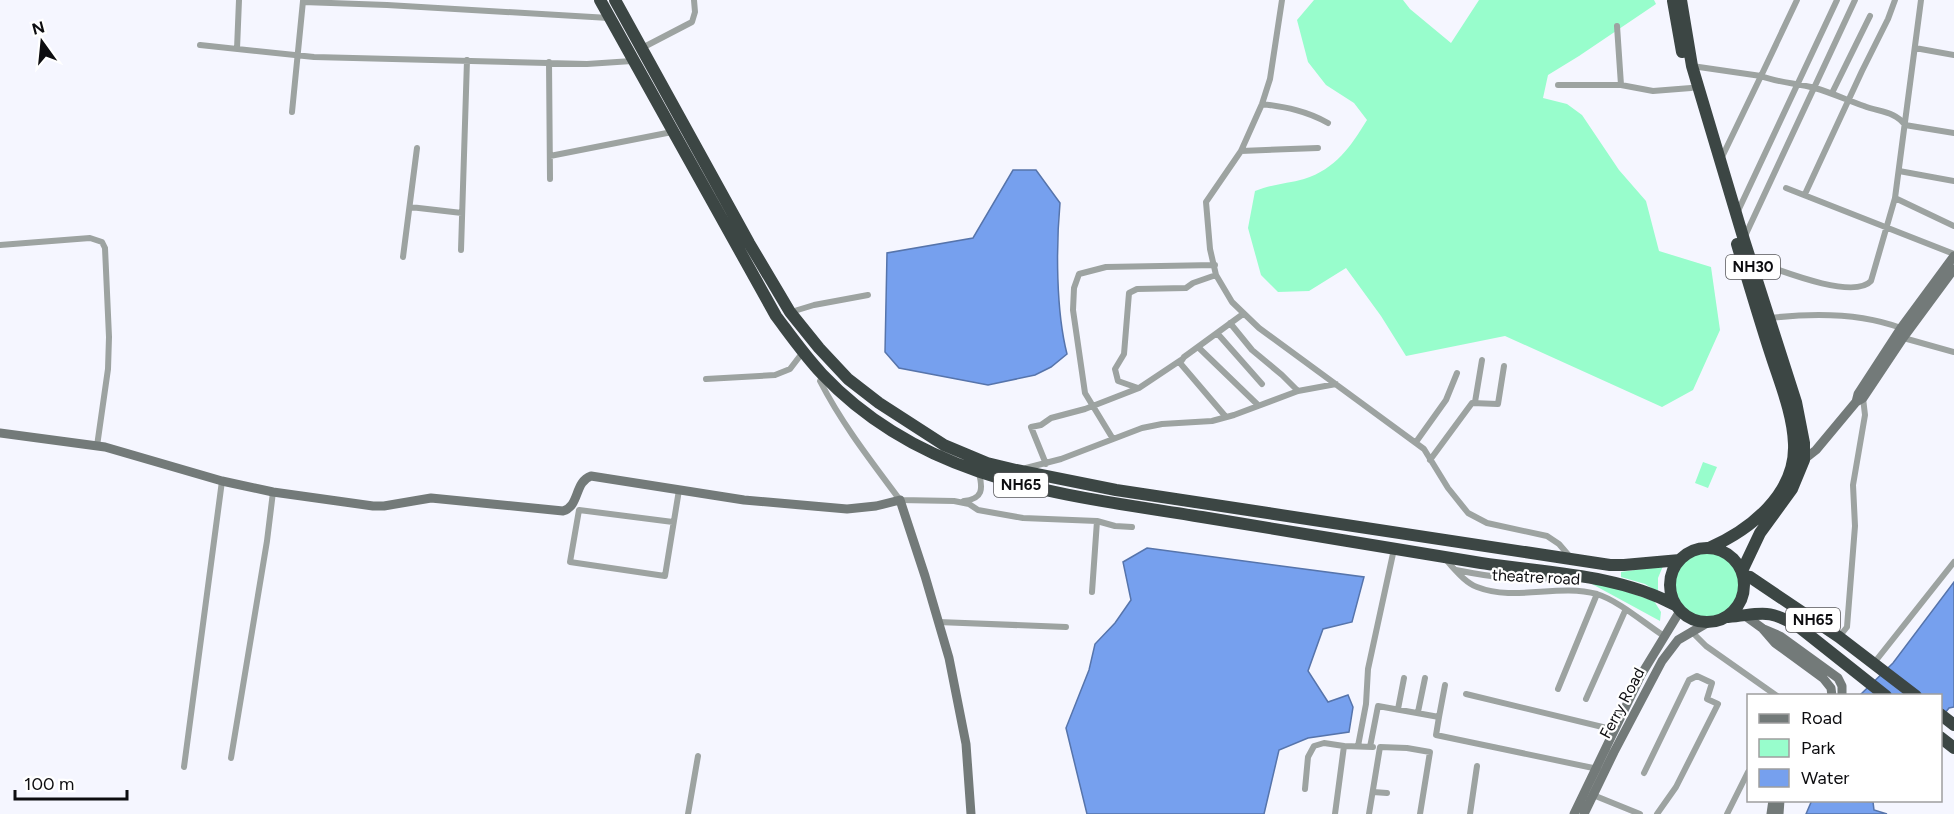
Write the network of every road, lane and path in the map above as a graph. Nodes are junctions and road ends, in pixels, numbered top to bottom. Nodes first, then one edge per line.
1 (239, 0) edge
2 (600, 0) edge
3 (615, 0) edge
4 (694, 0) edge
5 (1282, 0) edge
6 (1672, 0) edge
7 (1681, 0) edge
8 (1797, 0) edge
9 (1837, 0) edge
10 (1856, 0) edge
11 (1895, 0) edge
12 (1922, 0) edge
13 (303, 1) edge
14 (1870, 16) dead end
15 (609, 18) junction
16 (1617, 26) dead end
17 (1681, 28) junction
18 (200, 45) dead end
19 (642, 48) junction
20 (1915, 48) junction
21 (237, 49) junction
22 (298, 55) junction
23 (1954, 55) edge
24 (467, 60) junction
25 (632, 61) junction
26 (549, 63) junction
27 (1692, 66) junction
28 (1761, 76) junction
29 (1798, 84) junction
30 (1558, 85) dead end
31 (1621, 85) junction
32 (1690, 88) junction
33 (1814, 88) junction
34 (1832, 93) junction
35 (1848, 99) junction
36 (1262, 104) junction
37 (292, 112) dead end
38 (1328, 123) dead end
39 (1905, 125) junction
40 (672, 132) junction
41 (1954, 133) edge
42 (417, 148) dead end
43 (1318, 148) dead end
44 (1241, 152) junction
45 (550, 156) junction
46 (1720, 161) junction
47 (1899, 171) junction
48 (550, 179) dead end
49 (1954, 181) edge
50 (1786, 188) dead end
51 (1804, 194) junction
52 (1894, 201) junction
53 (410, 207) junction
54 (462, 213) junction
55 (1736, 214) junction
56 (1954, 226) edge
57 (1886, 229) junction
58 (1744, 240) junction
59 (0, 245) edge
60 (461, 249) dead end
61 (1954, 255) edge
62 (403, 257) dead end
63 (1751, 260) junction
64 (1215, 265) junction
65 (1954, 269) edge
66 (1216, 275) junction
67 (868, 295) dead end
68 (790, 312) junction
69 (1243, 314) junction
70 (1770, 318) junction
71 (1230, 323) junction
72 (1217, 333) junction
73 (1900, 334) junction
74 (1198, 347) junction
75 (803, 352) junction
76 (1954, 352) edge
77 (1181, 360) junction
78 (1482, 360) dead end
79 (1504, 366) dead end
80 (1457, 373) dead end
81 (823, 375) junction
82 (706, 379) dead end
83 (1262, 384) dead end
84 (1336, 384) junction
85 (1139, 388) junction
86 (1298, 391) junction
87 (1860, 400) junction
88 (1475, 402) junction
89 (1094, 405) junction
90 (1258, 405) junction
91 (1226, 417) junction
92 (0, 433) edge
93 (1113, 439) junction
94 (1416, 442) junction
95 (97, 446) junction
96 (1430, 460) junction
97 (1804, 460) junction
98 (1046, 464) junction
99 (1790, 469) junction
100 (1016, 470) junction
101 (979, 473) junction
102 (222, 482) junction
103 (679, 490) junction
104 (273, 492) junction
105 (900, 500) junction
106 (954, 501) junction
107 (1097, 521) junction
108 (674, 522) junction
109 (1132, 527) dead end
110 (1709, 548) junction
111 (1394, 549) junction
112 (1442, 557) junction
113 (1680, 560) junction
114 (1574, 561) junction
115 (1954, 562) edge
116 (1456, 570) junction
117 (1743, 574) junction
118 (1572, 575) junction
119 (1092, 592) dead end
120 (1597, 594) junction
121 (1677, 608) junction
122 (1625, 611) junction
123 (1744, 615) junction
124 (1728, 617) junction
125 (939, 622) junction
126 (1707, 623) junction
127 (1066, 627) dead end
128 (1762, 628) junction
129 (1691, 631) junction
130 (1664, 636) junction
131 (1839, 637) junction
132 (1877, 665) junction
133 (1646, 677) junction
134 (1404, 678) dead end
135 (1425, 678) dead end
136 (1445, 685) dead end
137 (1558, 689) dead end
138 (1466, 694) dead end
139 (1774, 694) edge
140 (1832, 694) edge
141 (1842, 694) edge
142 (1884, 694) edge
143 (1913, 694) edge
144 (1586, 699) dead end
145 (1398, 709) junction
146 (1418, 712) junction
147 (1439, 717) junction
148 (1615, 730) junction
149 (1942, 738) edge
150 (1344, 746) junction
151 (1358, 746) junction
152 (1370, 747) junction
153 (1380, 747) junction
154 (1954, 748) edge
155 (698, 756) dead end
156 (231, 758) dead end
157 (1478, 766) dead end
158 (184, 767) dead end
159 (1600, 770) junction
160 (1644, 773) dead end
161 (1747, 776) edge
162 (1305, 789) dead end
163 (1373, 792) junction
164 (1387, 793) dead end
165 (1593, 795) junction
166 (688, 814) edge
167 (970, 814) edge
168 (1335, 814) edge
169 (1369, 814) edge
170 (1420, 814) edge
171 (1470, 814) edge
172 (1574, 814) edge
173 (1584, 814) edge
174 (1640, 814) edge
175 (1657, 814) edge
176 (1727, 814) edge

1 - 21 street
2 - 15 highway, NH65
3 - 19 highway, NH65
4 - 19 street
5 - 36 street
6 - 17 highway, NH30
7 - 17 highway, NH30
8 - 28 street
9 - 29 street
10 - 33 street
11 - 35 street
12 - 20 street
13 - 15 street
13 - 22 street
14 - 34 street
15 - 25 highway, NH65
16 - 31 street
17 - 27 highway, NH30
17 - 32 highway, NH30
18 - 21 street
19 - 68 highway, NH65
20 - 23 street
20 - 39 street
21 - 22 street
22 - 24 street
22 - 37 street
24 - 26 street
24 - 54 street
25 - 26 street
25 - 40 highway, NH65
26 - 45 street
27 - 28 street
27 - 46 highway, NH30
28 - 29 street
28 - 46 street
29 - 33 street
29 - 55 street
30 - 31 street
31 - 32 street
32 - 99 highway, NH30
33 - 34 street
33 - 58 street
34 - 35 street
35 - 39 street
35 - 51 street
36 - 38 street
36 - 44 street
39 - 41 street
39 - 47 street
40 - 45 street
40 - 75 highway, NH65
42 - 53 street
43 - 44 street
44 - 64 street
45 - 48 street
46 - 55 highway, NH30
47 - 49 street
47 - 52 street
50 - 51 street
51 - 57 street
52 - 56 street
52 - 57 street
53 - 54 street
53 - 62 street
54 - 60 street
55 - 58 highway, NH30
57 - 61 street
57 - 63 street
58 - 63 highway, NH30
59 - 95 street
61 - 73 street
63 - 70 highway, NH30
64 - 66 street
64 - 89 street
65 - 73 street
66 - 69 street
66 - 85 street
67 - 68 street
68 - 100 highway, NH65
69 - 71 street
69 - 84 street
70 - 73 street
70 - 97 highway, NH30
71 - 72 street
71 - 86 street
72 - 74 street
72 - 83 street
73 - 76 street
73 - 87 street
74 - 77 street
74 - 90 street
75 - 81 highway, NH65
75 - 82 street
77 - 85 street
77 - 91 street
78 - 88 street
79 - 88 street
80 - 94 street
81 - 101 highway, NH65
81 - 105 street
84 - 86 street
84 - 94 street
85 - 89 street
86 - 90 street
87 - 97 street
87 - 131 street
88 - 96 street
89 - 93 street
89 - 98 street
90 - 91 street
91 - 93 street
92 - 95 street
93 - 98 street
94 - 96 street
95 - 102 street
96 - 114 street
97 - 99 street
97 - 117 highway, NH30
98 - 100 street
99 - 110 highway, NH30
100 - 114 highway, NH65
101 - 106 street
101 - 111 highway, NH65
102 - 104 street
102 - 158 street
103 - 104 street
103 - 105 street
103 - 108 street
104 - 156 street
105 - 106 street
105 - 125 street
106 - 107 street
107 - 109 street
107 - 119 street
108 - 108 street
110 - 113 highway, NH65
110 - 117 highway, NH65
111 - 112 highway, NH65
111 - 151 street
112 - 116 street, theatre road
112 - 118 highway, NH65
113 - 114 highway, NH65
113 - 121 highway
115 - 132 street
116 - 118 street
116 - 120 street, theatre road
117 - 124 highway
117 - 131 highway, NH65
118 - 121 highway, NH65
120 - 122 street, theatre road
120 - 137 street
121 - 126 highway, NH65
121 - 130 street, Ferry Road
122 - 130 street, theatre road
122 - 144 street
123 - 124 highway, NH65
123 - 128 street
123 - 142 highway, NH65
124 - 126 highway, NH65
125 - 127 street
125 - 167 street
126 - 129 street, Ferry Road
128 - 140 street
128 - 141 street
129 - 133 street, Ferry Road
129 - 139 street
130 - 133 street, Ferry Road
131 - 132 highway, NH65
132 - 143 highway, NH65
133 - 148 street, Ferry Road
133 - 159 street, Ferry Road
134 - 145 street
135 - 146 street
136 - 147 street
138 - 148 street
145 - 146 street
145 - 152 street
146 - 147 street
147 - 159 street
148 - 159 street, Ferry Road
149 - 154 highway
150 - 151 street
150 - 162 street
150 - 168 street
151 - 152 street
152 - 153 street
153 - 163 street
153 - 170 street
155 - 166 street
157 - 171 street
159 - 165 street, Ferry Road
159 - 172 street, Ferry Road
160 - 175 street
161 - 176 street
163 - 164 street
163 - 169 street
165 - 173 street, Ferry Road
165 - 174 street

